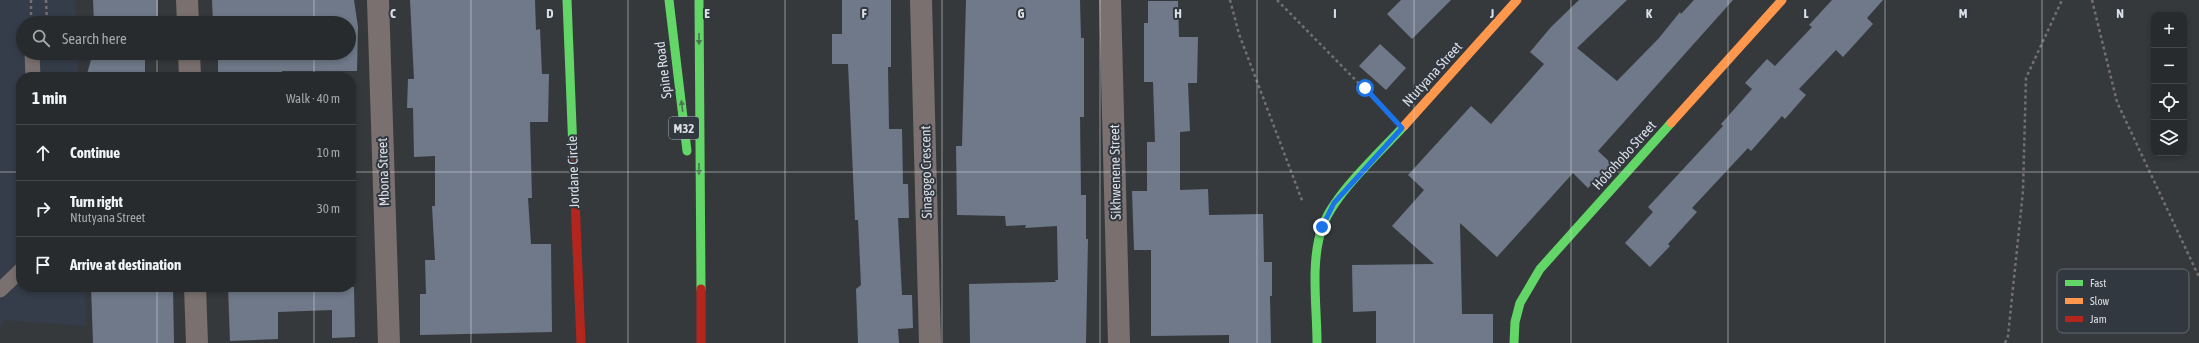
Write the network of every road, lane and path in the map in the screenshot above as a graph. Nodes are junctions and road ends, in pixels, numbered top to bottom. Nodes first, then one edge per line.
1 (31, 0) edge
2 (46, 0) edge
3 (187, 0) edge
4 (378, 0) edge
5 (567, 0) edge
6 (669, 0) edge
7 (699, 0) edge
8 (921, 0) edge
9 (1110, 0) edge
10 (1230, 0) edge
11 (1277, 0) edge
12 (1518, 0) edge
13 (1782, 0) edge
14 (2062, 0) edge
15 (2092, 0) edge
16 (31, 16) edge
17 (47, 16) edge
18 (188, 16) edge
19 (32, 60) edge
20 (189, 60) edge
21 (33, 72) edge
22 (190, 72) edge
23 (1402, 128) junction
24 (688, 163) dead end
25 (690, 178) dead end
26 (1322, 227) junction
27 (699, 256) junction
28 (16, 275) edge
29 (2199, 277) edge
30 (0, 290) edge
31 (196, 292) edge
32 (197, 343) edge
33 (389, 343) edge
34 (581, 343) edge
35 (701, 343) edge
36 (930, 343) edge
37 (1119, 343) edge
38 (1317, 343) edge
39 (1514, 343) edge
40 (2005, 343) edge

1 - 16 path
2 - 17 path
3 - 18 street
4 - 33 street, Mbona Street
5 - 34 street, Jordane Circle
24 -> 6 street, Spine Road / M32
7 -> 27 street, M32
8 - 36 street, Sinagogo Crescent
9 - 37 street, Sikhwenene Street
10 - 26 path
11 - 23 path
12 - 23 street, Ntutyana Street
13 - 39 street, Hobohobo Street
14 - 40 path
15 - 29 path
19 - 21 lane
20 - 22 street
23 - 26 street, Ntutyana Street
25 - 27 street, M32
26 - 38 street, Ntutyana Street
27 - 35 street, M32
28 - 30 lane
31 - 32 street

